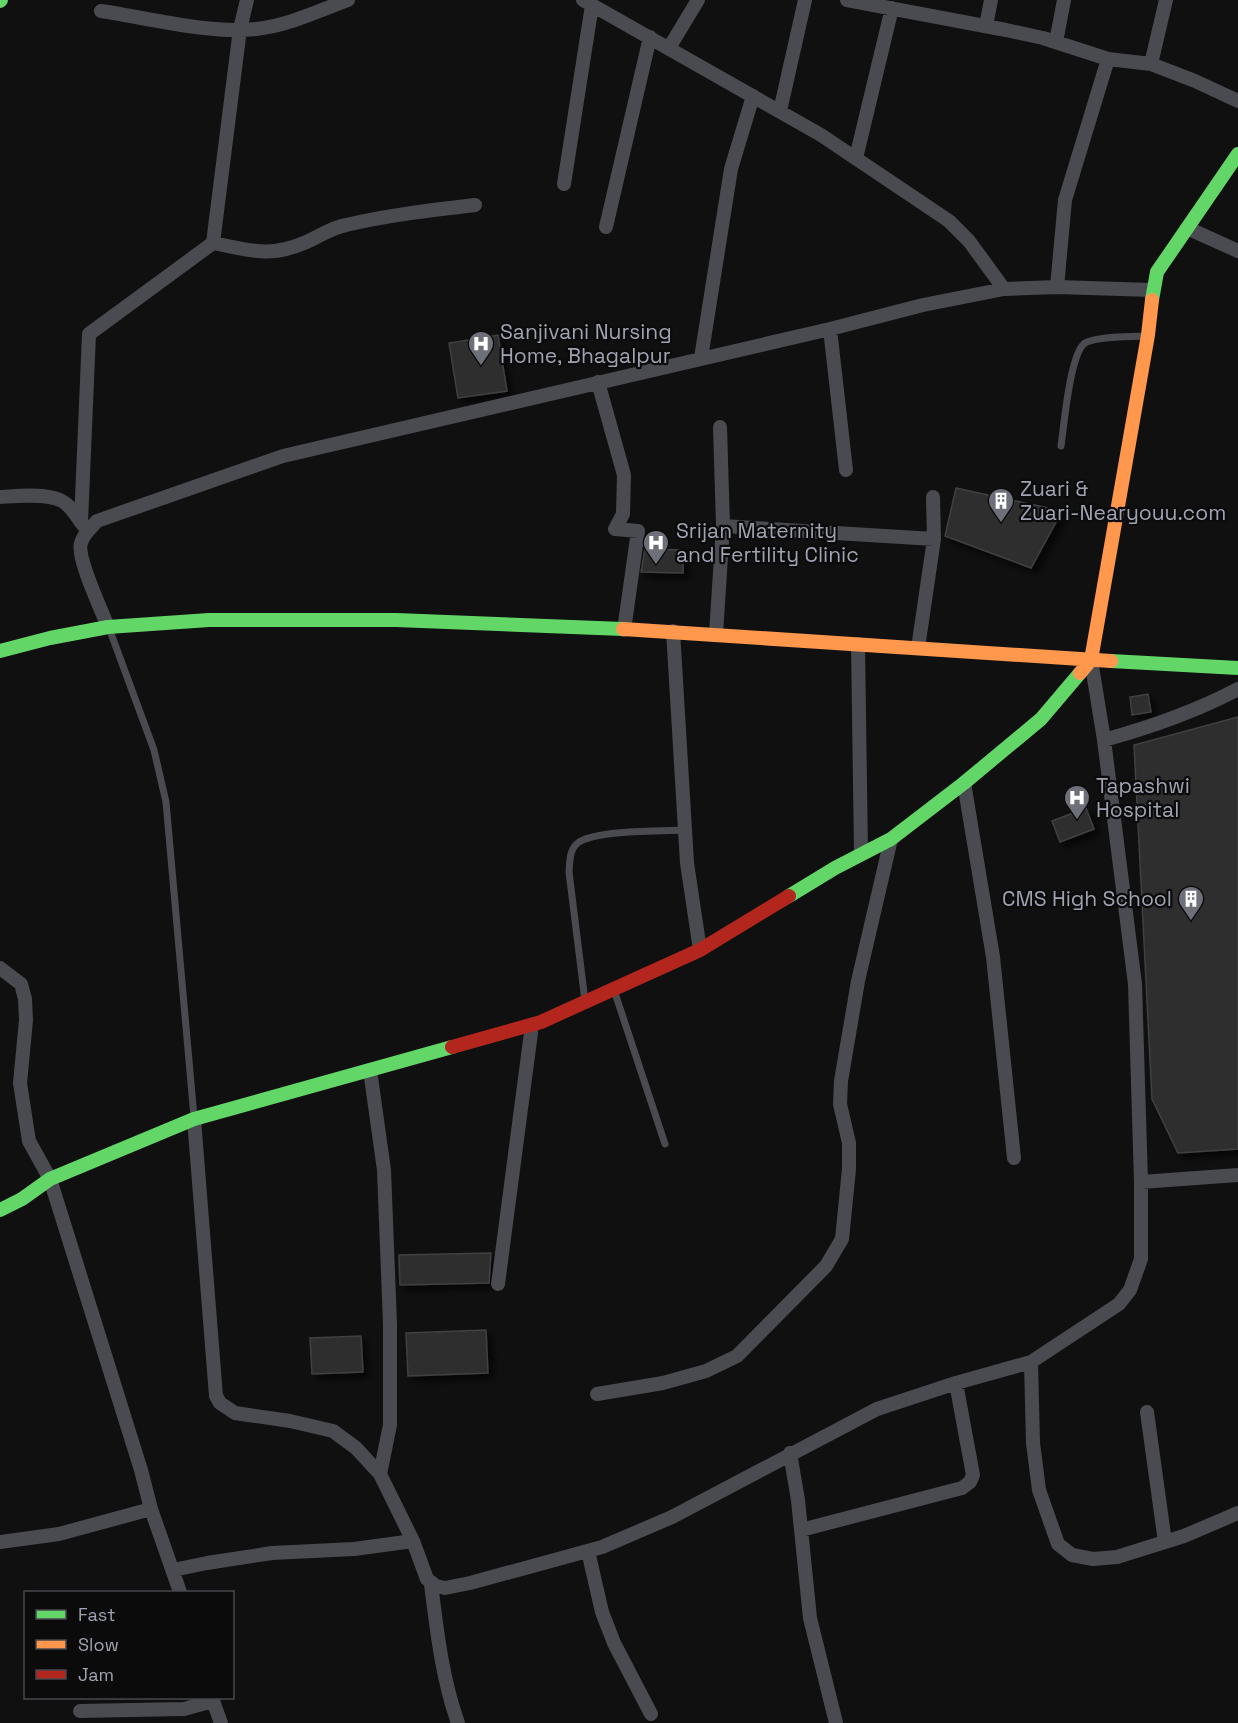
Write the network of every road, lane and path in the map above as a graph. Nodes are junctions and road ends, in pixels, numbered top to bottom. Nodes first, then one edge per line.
1 (247, 0) edge
2 (348, 0) edge
3 (699, 0) edge
4 (806, 0) edge
5 (848, 0) edge
6 (991, 0) edge
7 (1064, 0) edge
8 (1166, 0) edge
9 (587, 2) edge
10 (892, 8) junction
11 (101, 11) dead end
12 (987, 26) junction
13 (240, 29) junction
14 (650, 37) junction
15 (1056, 42) junction
16 (669, 48) junction
17 (1108, 59) junction
18 (1151, 64) junction
19 (753, 96) junction
20 (1238, 101) edge
21 (780, 111) junction
22 (1238, 154) edge
23 (856, 158) junction
24 (564, 184) dead end
25 (475, 205) dead end
26 (606, 227) dead end
27 (1187, 228) junction
28 (213, 243) junction
29 (1238, 251) edge
30 (1057, 287) junction
31 (1004, 289) junction
32 (1152, 290) junction
33 (830, 329) junction
34 (1148, 336) junction
35 (701, 358) junction
36 (598, 382) junction
37 (720, 427) dead end
38 (1061, 446) dead end
39 (846, 470) dead end
40 (0, 496) edge
41 (933, 497) dead end
42 (85, 526) junction
43 (723, 526) junction
44 (934, 539) junction
45 (108, 627) junction
46 (624, 630) junction
47 (673, 631) junction
48 (716, 634) junction
49 (858, 644) junction
50 (918, 648) junction
51 (0, 651) edge
52 (1091, 660) junction
53 (1238, 668) edge
54 (1238, 689) edge
55 (1104, 740) junction
56 (964, 783) junction
57 (685, 831) junction
58 (891, 839) junction
59 (861, 854) junction
60 (700, 950) junction
61 (0, 968) edge
62 (613, 989) junction
63 (585, 1002) junction
64 (532, 1025) junction
65 (370, 1070) junction
66 (194, 1119) junction
67 (665, 1144) dead end
68 (1014, 1158) dead end
69 (1238, 1175) edge
70 (50, 1179) junction
71 (1142, 1182) junction
72 (0, 1210) edge
73 (498, 1284) dead end
74 (1031, 1362) junction
75 (956, 1383) junction
76 (597, 1394) dead end
77 (1148, 1412) dead end
78 (790, 1453) junction
79 (380, 1474) junction
80 (151, 1509) junction
81 (1238, 1513) edge
82 (801, 1530) junction
83 (413, 1541) junction
84 (0, 1542) edge
85 (1165, 1542) junction
86 (588, 1551) junction
87 (173, 1570) junction
88 (431, 1584) junction
89 (179, 1591) edge
90 (213, 1699) edge
91 (80, 1711) dead end
92 (651, 1714) dead end
93 (221, 1723) edge
94 (458, 1723) edge
95 (836, 1723) edge

1 - 13 street
2 - 13 street
3 - 16 street
4 - 21 street
5 - 10 street
6 - 12 street
7 - 15 street
8 - 18 street
9 - 14 street
9 - 24 street
10 - 12 street
10 - 23 street
11 - 13 street
12 - 15 street
13 - 28 street
14 - 16 street
14 - 26 street
15 - 17 street
16 - 19 street
17 - 18 street
17 - 30 street
18 - 20 street
19 - 21 street
19 - 35 street
21 - 23 street
22 - 27 street
23 - 31 street
25 - 28 street
27 - 29 street
27 - 32 street
28 - 42 street
30 - 31 street
30 - 32 street
31 - 33 street
32 - 34 street
33 - 35 street
33 - 39 street
34 - 38 lane
34 - 52 street
35 - 36 street
36 - 42 street
36 - 46 street
37 - 43 street
40 - 42 street
41 - 44 street
42 - 45 street
43 - 44 street
43 - 48 street
44 - 50 street
45 - 46 street
45 - 51 street
45 - 66 lane
46 - 47 street
47 - 48 street
47 - 57 street
48 - 49 street
49 - 50 street
49 - 59 street
50 - 52 street
52 - 53 street
52 - 55 street
52 - 56 street
54 - 55 street
55 - 71 street
56 - 58 street
56 - 68 street
57 - 60 street
57 - 63 lane
58 - 59 street
58 - 76 street
59 - 60 street
60 - 62 street
61 - 70 street
62 - 63 street
62 - 67 lane
63 - 64 street
64 - 65 street
64 - 73 street
65 - 66 street
65 - 79 street
66 - 70 street
66 - 79 street
69 - 71 street
70 - 72 street
70 - 80 street
71 - 74 street
74 - 75 street
74 - 85 street
75 - 78 street
75 - 82 street
77 - 85 street
78 - 82 street
78 - 86 street
79 - 83 street
80 - 84 street
80 - 87 street
81 - 85 street
82 - 95 street
83 - 87 street
83 - 88 street
86 - 88 street
86 - 92 street
87 - 89 street
88 - 94 street
90 - 91 street
90 - 93 street

